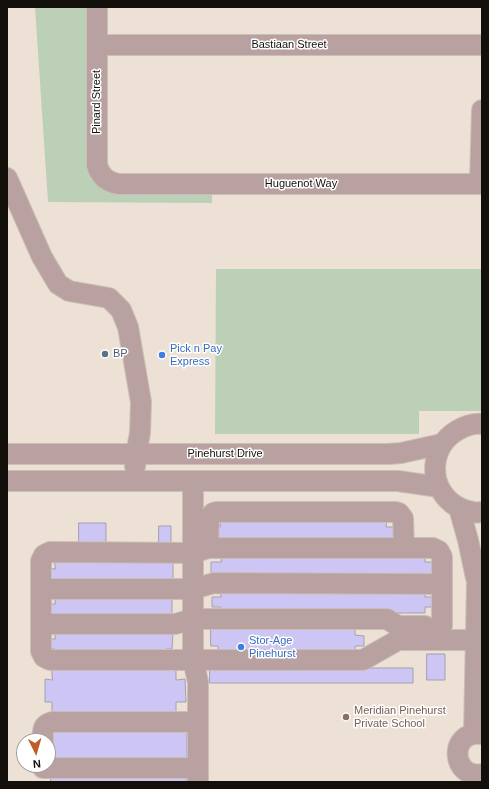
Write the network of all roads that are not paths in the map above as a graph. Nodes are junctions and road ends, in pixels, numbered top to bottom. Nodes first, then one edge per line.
1 (97, 7) edge
2 (97, 45) junction
3 (482, 45) edge
4 (482, 110) edge
5 (7, 178) edge
6 (119, 184) joint
7 (481, 184) edge
8 (482, 424) edge
9 (442, 444) junction
10 (7, 454) edge
11 (136, 454) junction
12 (7, 481) edge
13 (134, 481) junction
14 (193, 481) junction
15 (439, 488) junction
16 (459, 508) junction
17 (482, 512) edge
18 (404, 548) junction
19 (201, 550) junction
20 (482, 559) edge
21 (477, 582) junction
22 (442, 584) junction
23 (41, 589) junction
24 (193, 589) junction
25 (193, 619) junction
26 (478, 623) edge
27 (41, 624) junction
28 (442, 626) junction
29 (398, 633) junction
30 (193, 660) junction
31 (198, 722) junction
32 (44, 733) edge
33 (478, 734) edge
34 (56, 772) edge
35 (198, 775) edge
36 (480, 777) edge

1 - 2 street, Pinard Street
2 - 3 street, Bastiaan Street
2 - 6 street, Pinard Street
4 - 7 street
5 - 11 street
6 - 7 street, Huguenot Way
8 - 9 street
9 - 11 street, Pinehurst Drive
9 - 15 street
10 - 11 street, Pinehurst Drive
11 - 13 street
12 - 13 street
13 - 14 street
14 - 15 street
14 - 19 street
15 - 16 street
16 - 17 street
16 - 21 street
18 - 19 street
18 - 19 street
18 - 22 street
19 - 23 street
19 - 24 street
20 - 21 street
21 - 26 street
22 - 24 street
22 - 28 street
23 - 24 street
23 - 27 street
24 - 25 street
25 - 27 street
25 - 29 street
25 - 30 street
26 - 28 street
26 - 29 street
26 - 33 street
27 - 30 street
28 - 29 street
29 - 30 street
30 - 31 street
31 - 32 street
31 - 35 street
33 - 36 street
34 - 35 street

